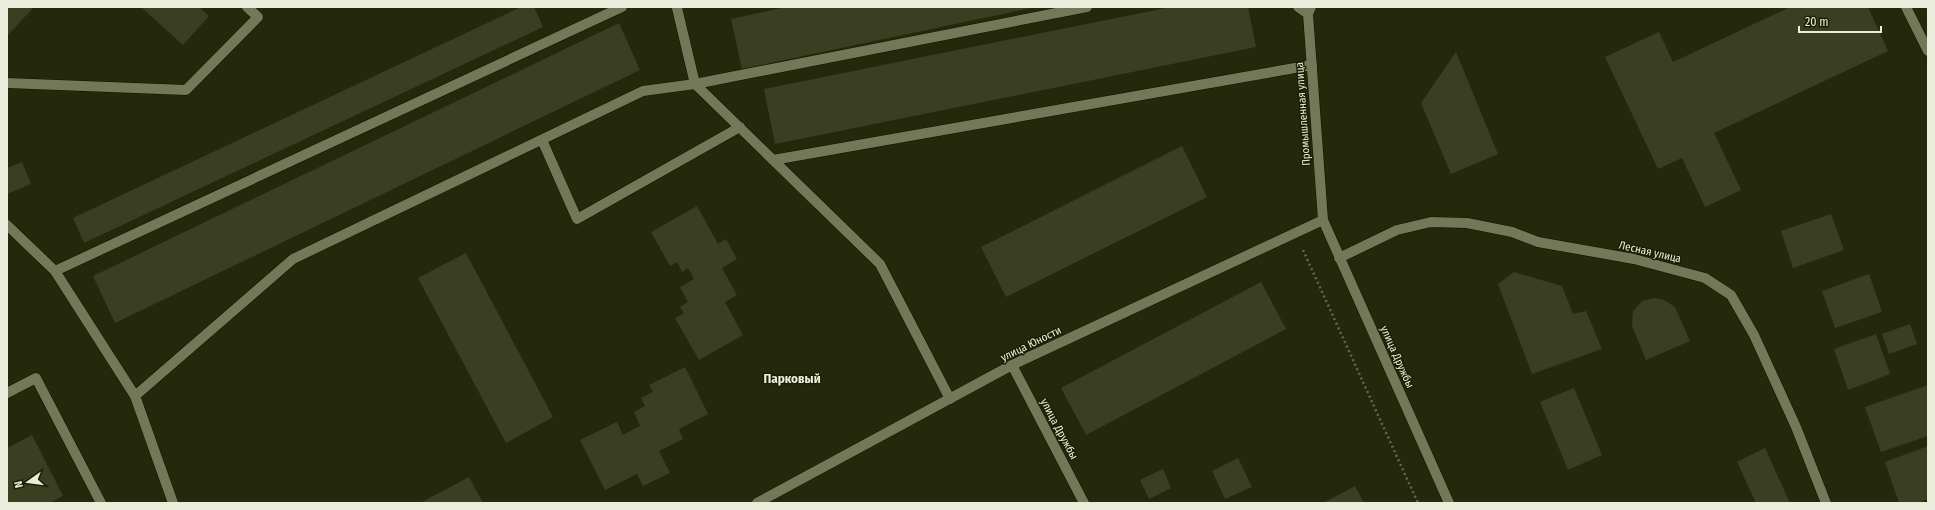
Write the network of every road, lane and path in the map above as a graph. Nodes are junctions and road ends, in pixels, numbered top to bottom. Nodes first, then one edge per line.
1 (247, 7) edge
2 (622, 7) edge
3 (677, 7) edge
4 (1087, 7) edge
5 (1298, 7) edge
6 (1906, 7) edge
7 (1310, 10) edge
8 (1928, 51) edge
9 (1312, 65) junction
10 (7, 83) edge
11 (695, 84) junction
12 (740, 128) junction
13 (542, 140) junction
14 (773, 160) junction
15 (1323, 220) junction
16 (7, 225) edge
17 (1295, 233) junction
18 (1339, 258) junction
19 (54, 271) junction
20 (1012, 365) junction
21 (7, 393) edge
22 (135, 396) junction
23 (950, 399) junction
24 (101, 503) edge
25 (173, 503) edge
26 (757, 503) edge
27 (1084, 503) edge
28 (1418, 503) edge
29 (1449, 503) edge
30 (1826, 503) edge

1 - 10 street
2 - 19 street
3 - 11 street
4 - 11 street
5 - 7 street
6 - 8 street
7 - 9 street, Промышленная улица
9 - 14 street
9 - 15 street, Промышленная улица
11 - 12 street
11 - 13 street
12 - 13 street
12 - 14 street
13 - 22 street
14 - 23 street
15 - 17 street, улица Юности
15 - 18 street, улица Дружбы
16 - 19 street
17 - 20 street, улица Юности
17 - 28 path
18 - 29 street, улица Дружбы
18 - 30 street, Лесная улица
19 - 22 street
20 - 23 street, улица Юности
20 - 27 street, улица Дружбы
21 - 24 street
22 - 25 street
23 - 26 street, улица Юности

